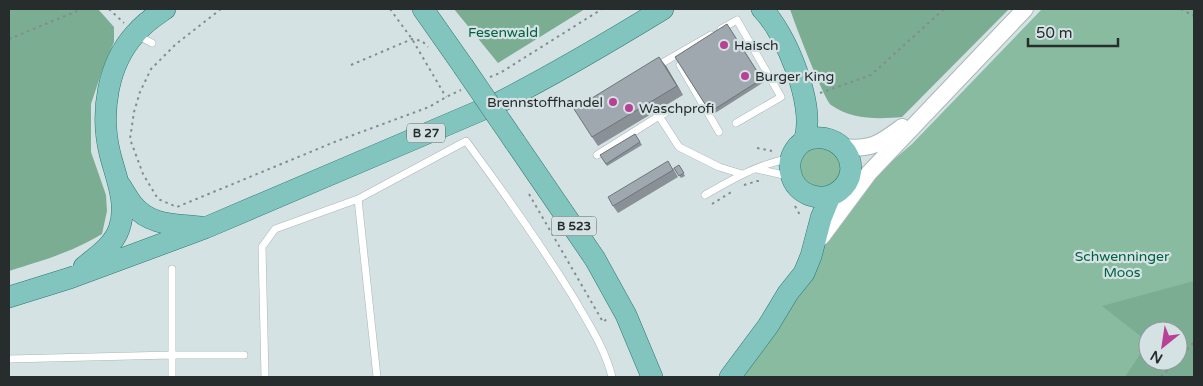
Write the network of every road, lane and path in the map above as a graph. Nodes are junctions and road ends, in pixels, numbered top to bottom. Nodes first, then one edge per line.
1 (82, 9) edge
2 (109, 9) edge
3 (165, 9) edge
4 (221, 9) edge
5 (390, 9) edge
6 (423, 9) edge
7 (602, 9) edge
8 (663, 9) edge
9 (762, 9) edge
10 (776, 9) edge
11 (944, 9) edge
12 (1025, 9) edge
13 (1181, 9) edge
14 (1194, 16) edge
15 (144, 38) junction
16 (9, 39) edge
17 (412, 39) junction
18 (675, 56) junction
19 (664, 62) edge
20 (351, 65) dead end
21 (482, 81) dead end
22 (464, 89) dead end
23 (812, 95) junction
24 (446, 97) junction
25 (940, 99) junction
26 (736, 122) dead end
27 (719, 132) dead end
28 (804, 141) junction
29 (835, 143) junction
30 (758, 148) dead end
31 (889, 151) junction
32 (597, 155) dead end
33 (785, 162) junction
34 (757, 169) junction
35 (742, 174) junction
36 (850, 174) junction
37 (765, 181) dead end
38 (120, 184) junction
39 (741, 186) dead end
40 (525, 187) dead end
41 (734, 191) dead end
42 (705, 195) dead end
43 (830, 196) junction
44 (800, 198) junction
45 (358, 199) junction
46 (712, 204) dead end
47 (800, 215) dead end
48 (205, 228) junction
49 (815, 242) junction
50 (172, 269) dead end
51 (70, 278) junction
52 (788, 294) junction
53 (9, 297) edge
54 (608, 318) dead end
55 (172, 355) junction
56 (244, 355) dead end
57 (9, 359) edge
58 (729, 374) edge
59 (172, 377) edge
60 (266, 377) edge
61 (377, 377) edge
62 (612, 377) edge
63 (652, 377) edge

1 - 16 path
2 - 15 path
3 - 15 main road
4 - 24 path
5 - 17 path
6 - 63 main road, B 523, bridge
7 - 21 path
8 - 48 main road, B 27
9 - 28 main road
10 - 23 main road
11 - 23 path
12 - 25 street
13 - 14 path
15 - 38 main road
17 - 20 path
17 - 24 path
18 - 19 lane
18 - 26 lane
18 - 27 lane
22 - 24 path
23 - 29 main road
25 - 29 street
25 - 31 street
28 - 29 main road
28 - 33 main road
29 - 36 main road
30 - 33 path
31 - 36 street
31 - 49 street
32 - 35 lane
33 - 34 lane
33 - 34 lane
33 - 44 main road
34 - 35 lane
35 - 42 lane
36 - 43 main road
37 - 39 path
38 - 48 main road
38 - 51 main road
40 - 54 path
41 - 46 path
43 - 44 main road
43 - 49 main road
44 - 47 path
44 - 52 main road
45 - 60 lane
45 - 61 lane
45 - 62 lane
48 - 51 main road, B 27
49 - 52 main road
50 - 55 lane
51 - 53 main road, B 27
52 - 58 main road
55 - 56 lane
55 - 57 lane
55 - 59 lane

